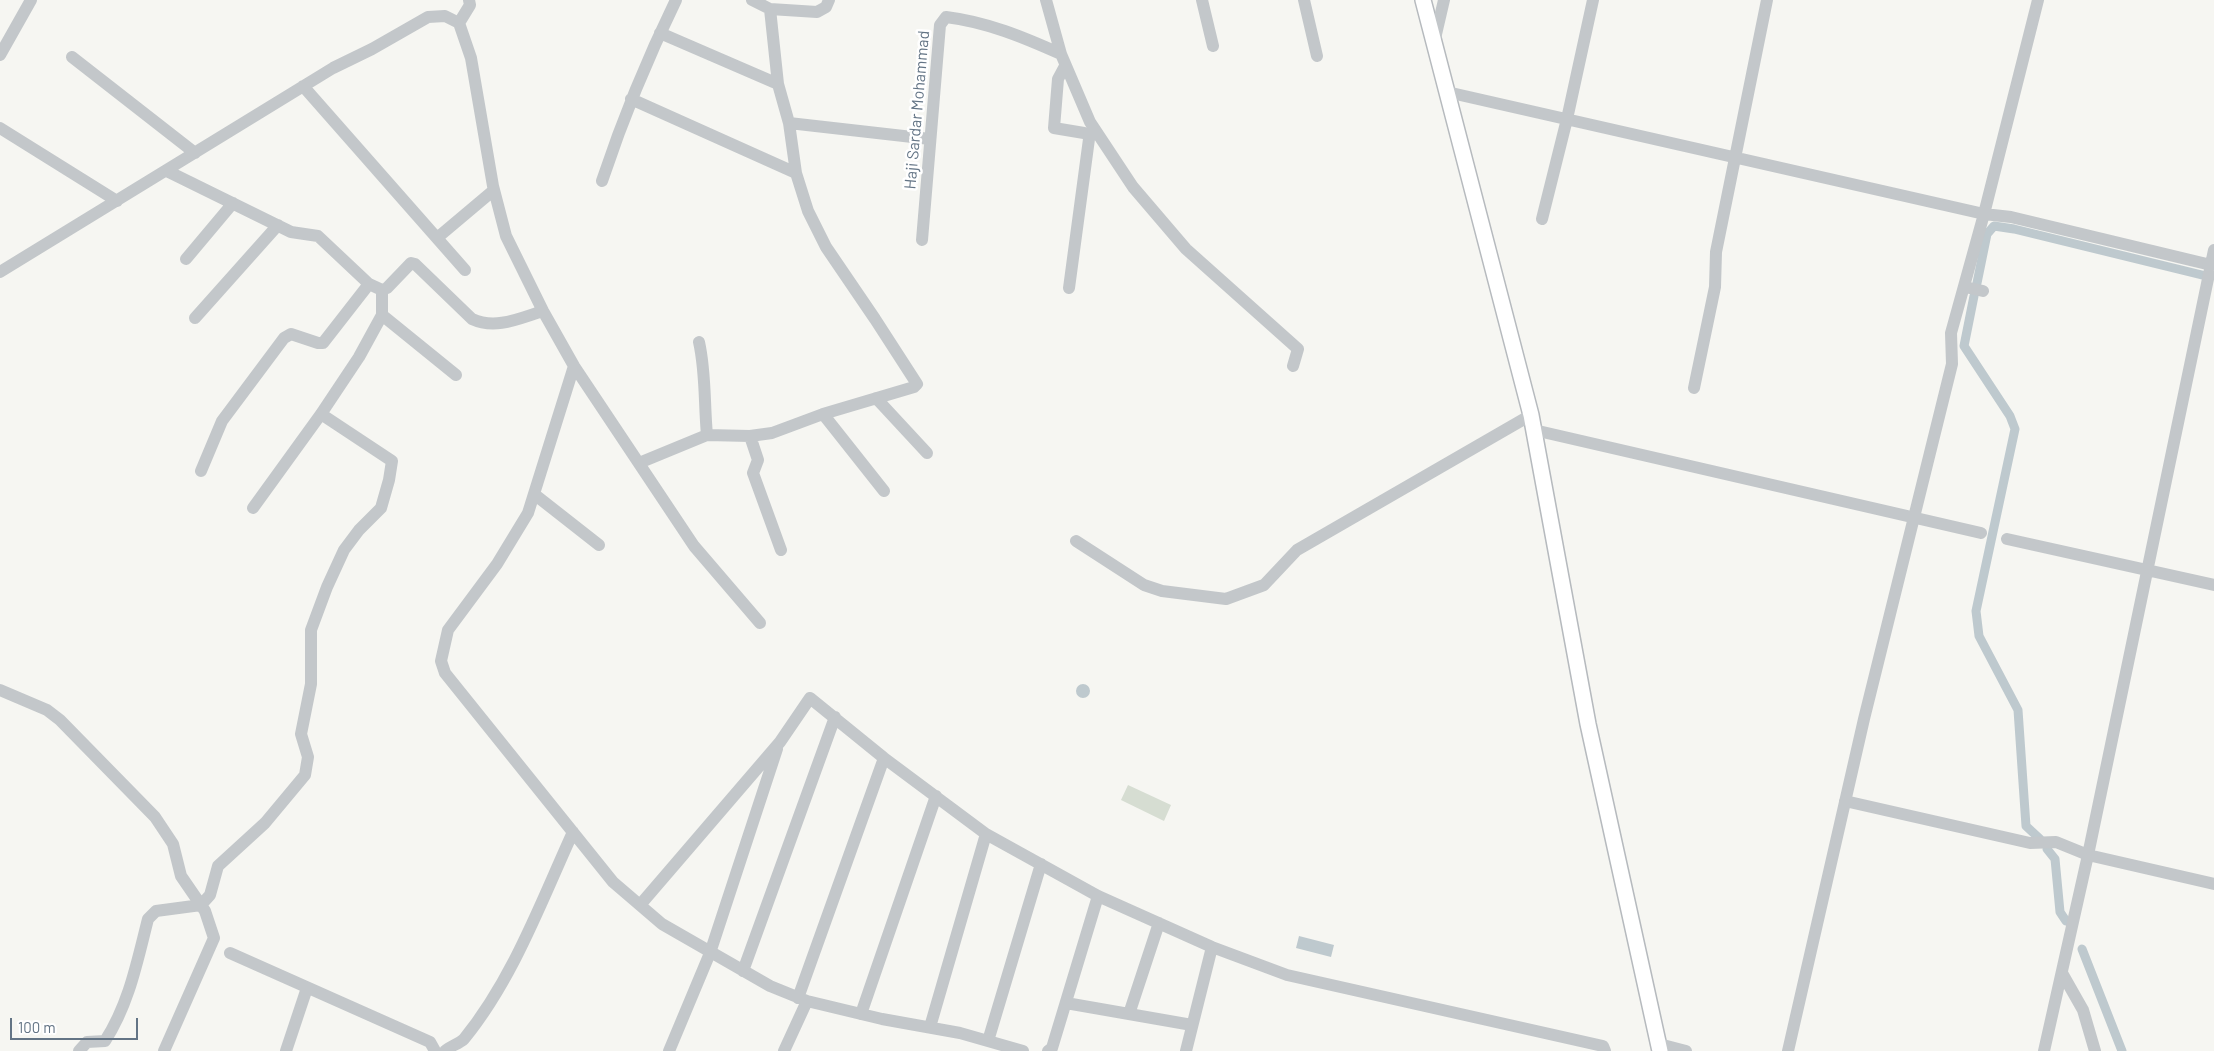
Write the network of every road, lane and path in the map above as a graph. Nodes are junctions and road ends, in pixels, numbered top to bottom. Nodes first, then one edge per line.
1 (31, 0) edge
2 (470, 0) edge
3 (676, 0) edge
4 (752, 0) edge
5 (829, 0) edge
6 (1046, 0) edge
7 (1202, 0) edge
8 (1304, 0) edge
9 (1423, 0) edge
10 (1444, 0) edge
11 (1593, 0) edge
12 (1767, 0) edge
13 (2038, 0) edge
14 (770, 9) junction
15 (459, 23) junction
16 (660, 33) junction
17 (1434, 43) junction
18 (1213, 46) dead end
19 (0, 54) edge
20 (1317, 56) dead end
21 (72, 58) dead end
22 (1063, 60) junction
23 (778, 84) junction
24 (303, 86) junction
25 (1447, 92) junction
26 (631, 99) junction
27 (1567, 119) junction
28 (789, 123) junction
29 (0, 128) edge
30 (930, 139) junction
31 (196, 153) junction
32 (1734, 158) junction
33 (166, 171) junction
34 (796, 173) junction
35 (602, 181) dead end
36 (494, 190) junction
37 (117, 201) junction
38 (233, 203) junction
39 (1984, 214) junction
40 (1542, 219) dead end
41 (278, 225) junction
42 (437, 238) junction
43 (922, 240) dead end
44 (2214, 250) edge
45 (186, 259) dead end
46 (464, 270) dead end
47 (0, 272) edge
48 (2211, 272) edge
49 (369, 284) junction
50 (1965, 287) junction
51 (1069, 288) dead end
52 (382, 290) junction
53 (1983, 291) dead end
54 (543, 311) junction
55 (382, 316) junction
56 (195, 318) dead end
57 (699, 342) dead end
58 (574, 366) junction
59 (1293, 366) dead end
60 (456, 375) dead end
61 (1694, 388) dead end
62 (876, 398) junction
63 (321, 414) junction
64 (823, 414) junction
65 (1533, 422) junction
66 (707, 435) junction
67 (750, 436) junction
68 (927, 453) dead end
69 (639, 463) junction
70 (201, 471) dead end
71 (884, 491) dead end
72 (534, 494) junction
73 (253, 508) dead end
74 (1914, 518) junction
75 (1982, 533) dead end
76 (2007, 539) dead end
77 (1076, 540) dead end
78 (599, 545) dead end
79 (781, 550) dead end
80 (2148, 570) junction
81 (2214, 585) edge
82 (760, 623) dead end
83 (0, 690) edge
84 (835, 717) junction
85 (780, 742) junction
86 (884, 758) junction
87 (936, 796) junction
88 (1845, 801) junction
89 (573, 832) junction
90 (986, 834) junction
91 (2088, 856) junction
92 (1041, 864) junction
93 (2214, 884) edge
94 (1098, 896) junction
95 (201, 905) junction
96 (640, 905) junction
97 (1159, 923) junction
98 (1212, 947) junction
99 (230, 953) dead end
100 (710, 953) junction
101 (743, 971) junction
102 (2062, 973) junction
103 (307, 988) junction
104 (802, 1000) junction
105 (1066, 1003) junction
106 (861, 1014) junction
107 (1129, 1014) junction
108 (1192, 1025) junction
109 (930, 1027) junction
110 (988, 1041) junction
111 (1660, 1048) edge
112 (79, 1051) edge
113 (164, 1051) edge
114 (286, 1051) edge
115 (435, 1051) edge
116 (445, 1051) edge
117 (669, 1051) edge
118 (784, 1051) edge
119 (1023, 1051) edge
120 (1048, 1051) edge
121 (1186, 1051) edge
122 (1605, 1051) edge
123 (1686, 1051) edge
124 (1788, 1051) edge
125 (2044, 1051) edge
126 (2095, 1051) edge

1 - 19 street
2 - 15 street
3 - 16 street
4 - 14 street
5 - 14 street
6 - 22 street
7 - 18 street
8 - 20 street
9 - 17 main road
10 - 17 street
11 - 27 street
12 - 32 street
13 - 39 street
14 - 23 street
15 - 24 street
15 - 36 street
16 - 23 street
16 - 26 street
17 - 25 main road
21 - 31 street
22 - 30 street, Haji Sardar Mohammad
22 - 51 street
22 - 59 street
23 - 28 street
24 - 31 street
24 - 42 street
25 - 27 street
25 - 65 main road
26 - 34 street
26 - 35 street
27 - 32 street
27 - 40 street
28 - 30 street
28 - 34 street
29 - 37 street
30 - 43 street, Haji Sardar Mohammad
31 - 33 street
32 - 39 street
32 - 61 street
33 - 37 street
33 - 38 street
34 - 62 street
36 - 42 street
36 - 54 street
37 - 47 street
38 - 41 street
38 - 45 street
39 - 48 street
39 - 50 street
41 - 49 street
41 - 56 street
42 - 46 street
44 - 48 street
48 - 80 street
49 - 52 street
49 - 70 street
50 - 53 street
50 - 74 street
52 - 54 street
52 - 55 street
54 - 58 street
55 - 60 street
55 - 63 street
57 - 66 street
58 - 69 street
58 - 72 street
62 - 64 street
62 - 68 street
63 - 73 street
63 - 95 street
64 - 67 street
64 - 71 street
65 - 74 street
65 - 77 street
65 - 111 main road
66 - 67 street
66 - 69 street
67 - 79 street
69 - 82 street
72 - 78 street
72 - 89 street
74 - 75 street
74 - 88 street
76 - 80 street
80 - 81 street
80 - 91 street
83 - 95 street
84 - 85 street
84 - 86 street
84 - 101 street
85 - 96 street
85 - 100 street
86 - 87 street
86 - 104 street
87 - 90 street
87 - 106 street
88 - 91 street
88 - 124 street
89 - 96 street
89 - 116 street
90 - 92 street
90 - 109 street
91 - 93 street
91 - 102 street
92 - 94 street
92 - 110 street
94 - 97 street
94 - 105 street
95 - 112 street
95 - 113 street
96 - 100 street
97 - 98 street
97 - 107 street
98 - 108 street
98 - 122 street
99 - 103 street
100 - 101 street
100 - 117 street
101 - 104 street
102 - 125 street
102 - 126 street
103 - 114 street
103 - 115 street
104 - 106 street
104 - 118 street
105 - 107 street
105 - 120 street
106 - 109 street
107 - 108 street
108 - 121 street
109 - 110 street
110 - 119 street
111 - 123 street

